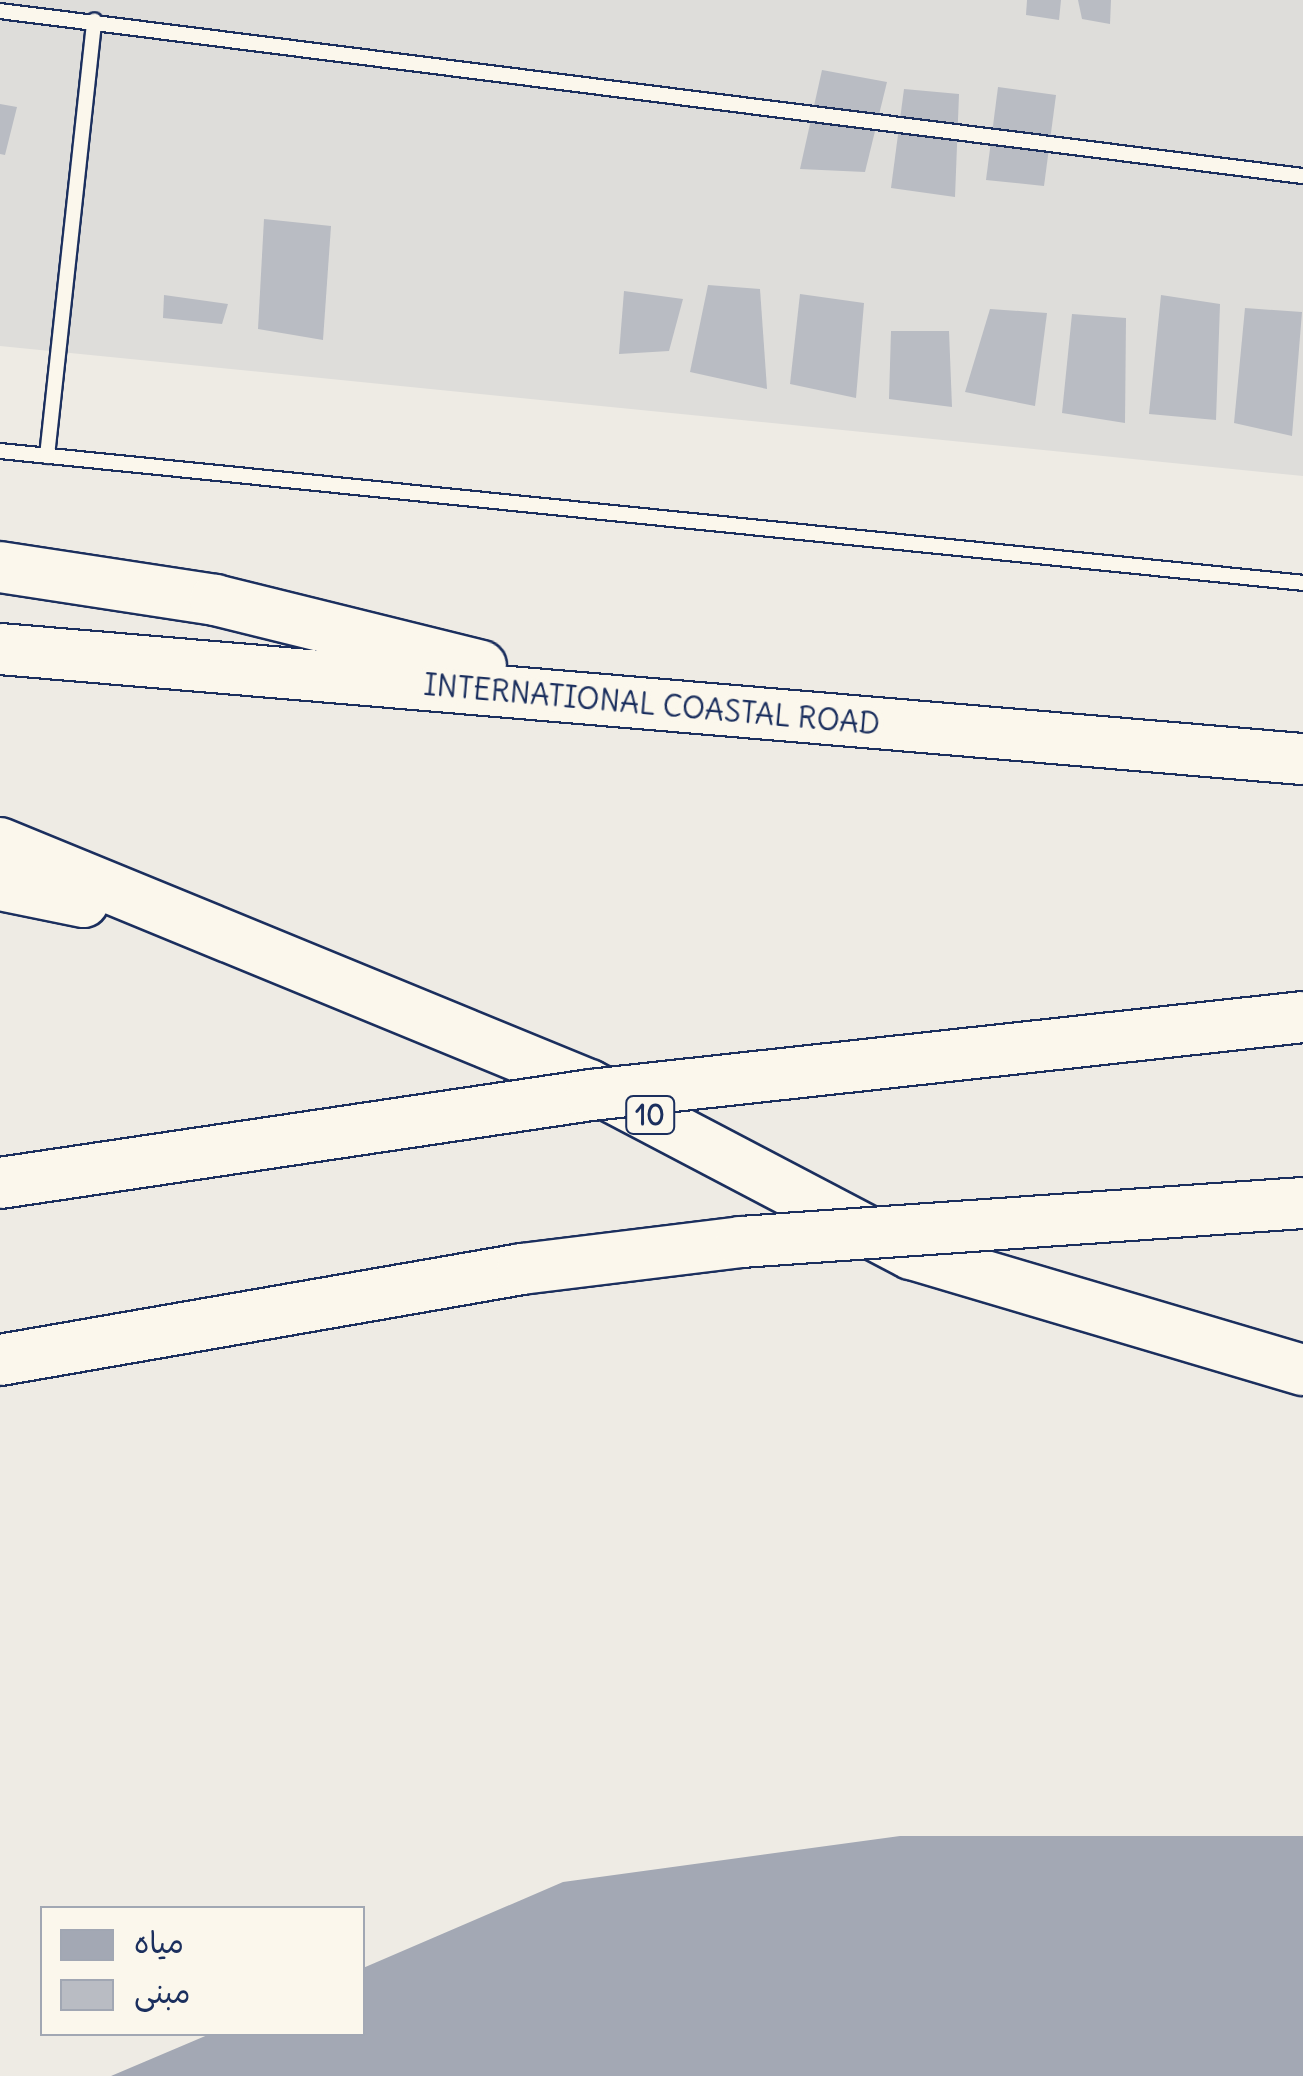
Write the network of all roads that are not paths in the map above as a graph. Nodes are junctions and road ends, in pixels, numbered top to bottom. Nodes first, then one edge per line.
1 (0, 10) edge
2 (94, 21) junction
3 (1303, 176) edge
4 (0, 451) edge
5 (47, 456) junction
6 (0, 568) edge
7 (1303, 583) edge
8 (0, 650) edge
9 (617, 701) junction
10 (1303, 758) edge
11 (0, 844) edge
12 (0, 885) edge
13 (181, 920) junction
14 (1303, 1018) edge
15 (0, 1183) edge
16 (1303, 1203) edge
17 (0, 1360) edge
18 (1303, 1370) edge

1 - 2 lane
2 - 3 lane
2 - 5 lane
4 - 5 lane
5 - 7 lane
6 - 9 highway
8 - 9 highway, INTERNATIONAL COASTAL ROAD
9 - 10 highway, INTERNATIONAL COASTAL ROAD
11 - 13 highway, 10
12 - 13 highway
13 - 18 highway, 10
14 - 15 highway, 10, bridge
16 - 17 highway, bridge

